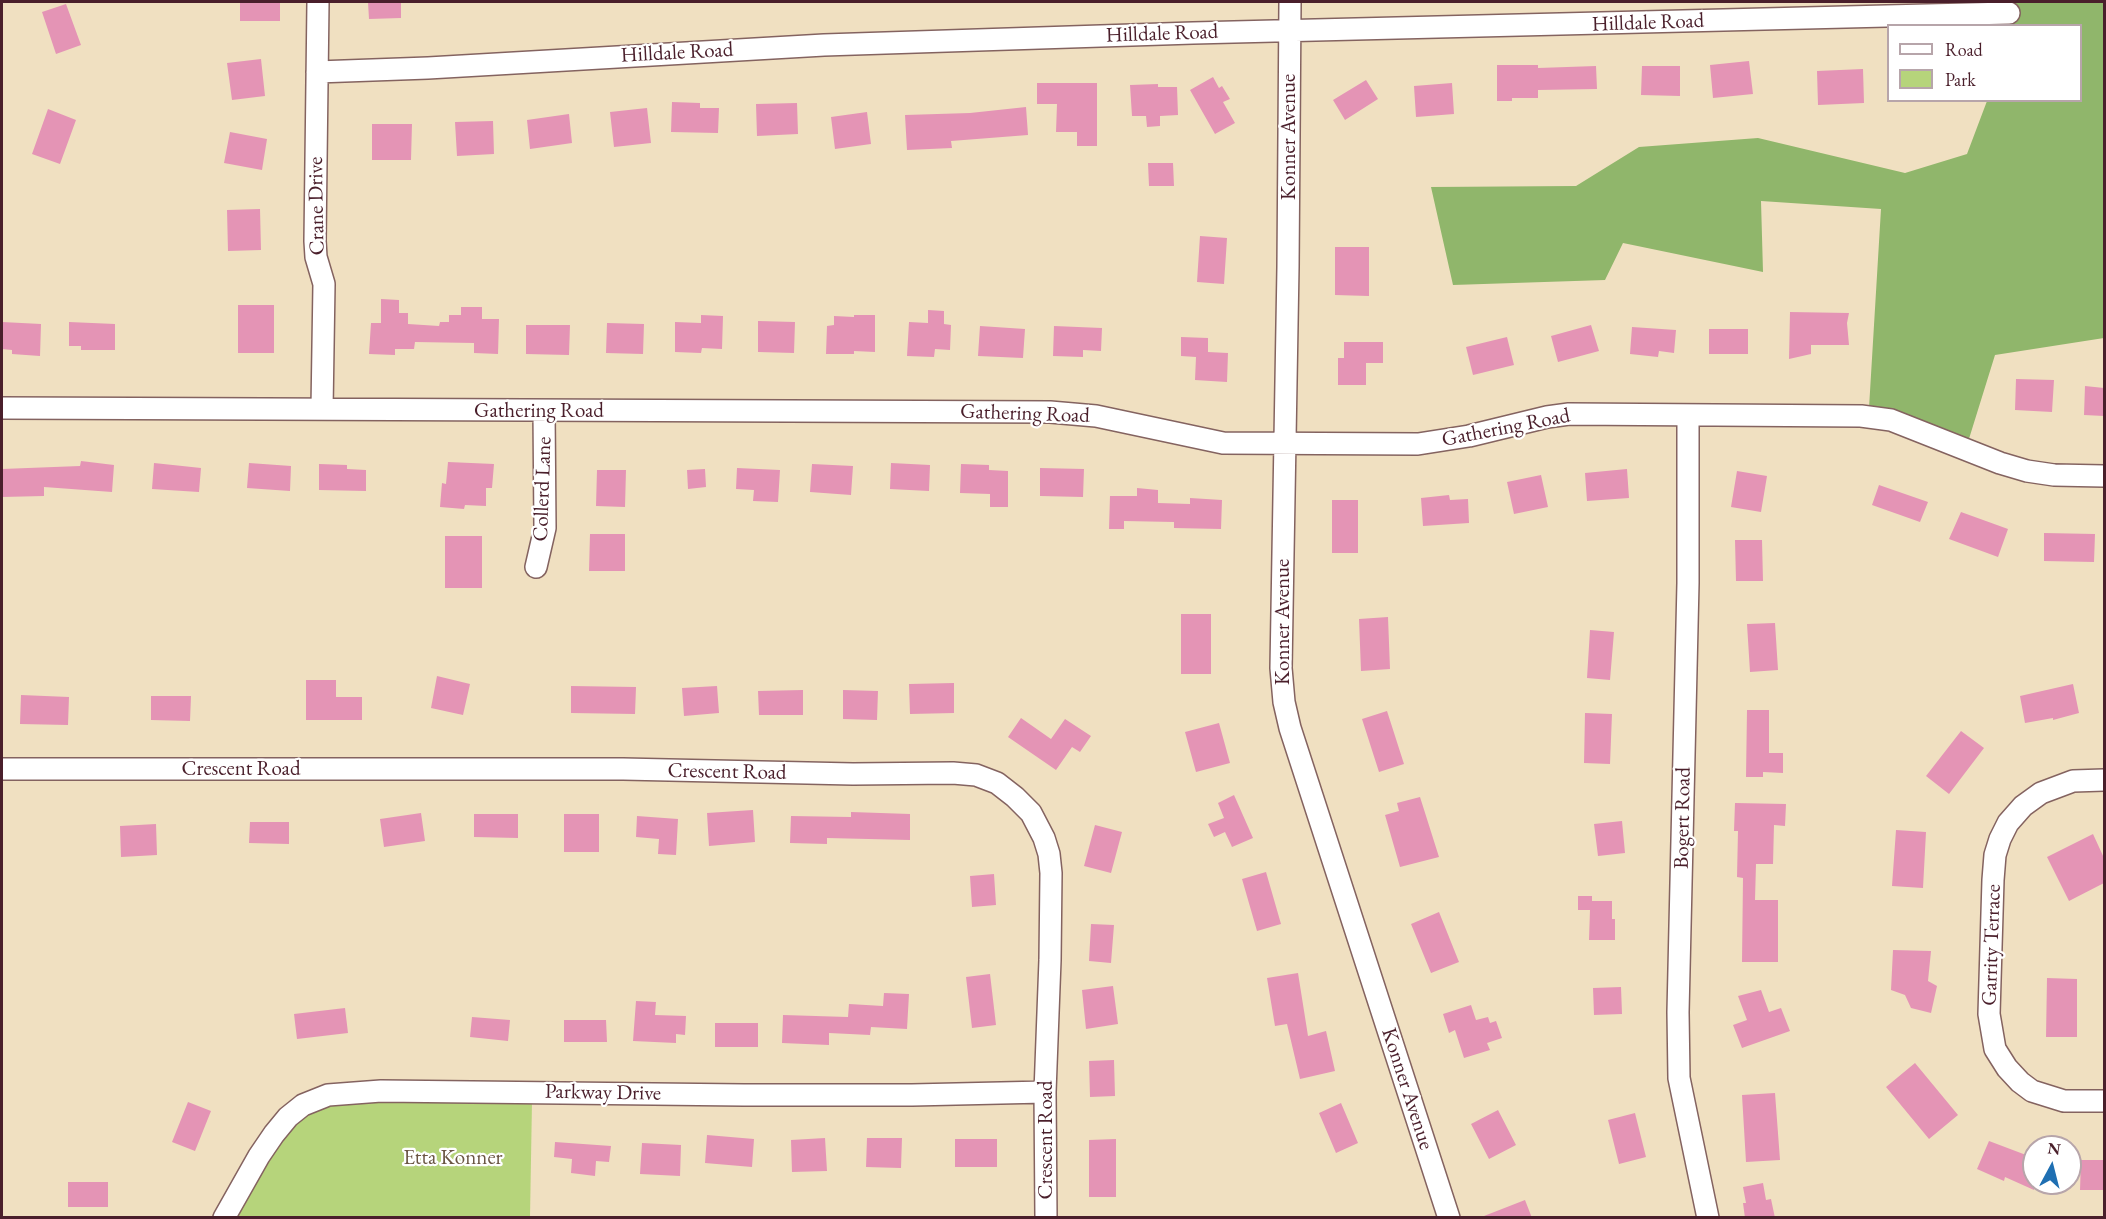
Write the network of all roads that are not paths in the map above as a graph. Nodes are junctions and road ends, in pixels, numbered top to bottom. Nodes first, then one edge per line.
1 (318, 2) edge
2 (1290, 2) edge
3 (2009, 13) dead end
4 (1290, 31) junction
5 (316, 72) junction
6 (2, 408) edge
7 (322, 409) junction
8 (544, 411) junction
9 (1688, 416) junction
10 (1284, 442) junction
11 (2104, 476) edge
12 (536, 567) dead end
13 (2, 770) edge
14 (2104, 780) edge
15 (1045, 1092) junction
16 (2104, 1101) edge
17 (224, 1218) edge
18 (1046, 1218) edge
19 (1449, 1218) edge
20 (1708, 1218) edge

1 - 5 street, Crane Drive
2 - 4 street, Konner Avenue
3 - 4 street, Hilldale Road
4 - 5 street, Hilldale Road
4 - 10 street, Konner Avenue
5 - 7 street, Crane Drive
6 - 7 street, Gathering Road
7 - 8 street, Gathering Road
8 - 10 street, Gathering Road
8 - 12 street, Collerd Lane
9 - 10 street, Gathering Road
9 - 11 street, Gathering Road
9 - 20 street, Bogert Road
10 - 19 street, Konner Avenue
13 - 15 street, Crescent Road
14 - 16 street, Garrity Terrace
15 - 17 street, Parkway Drive
15 - 18 street, Crescent Road

